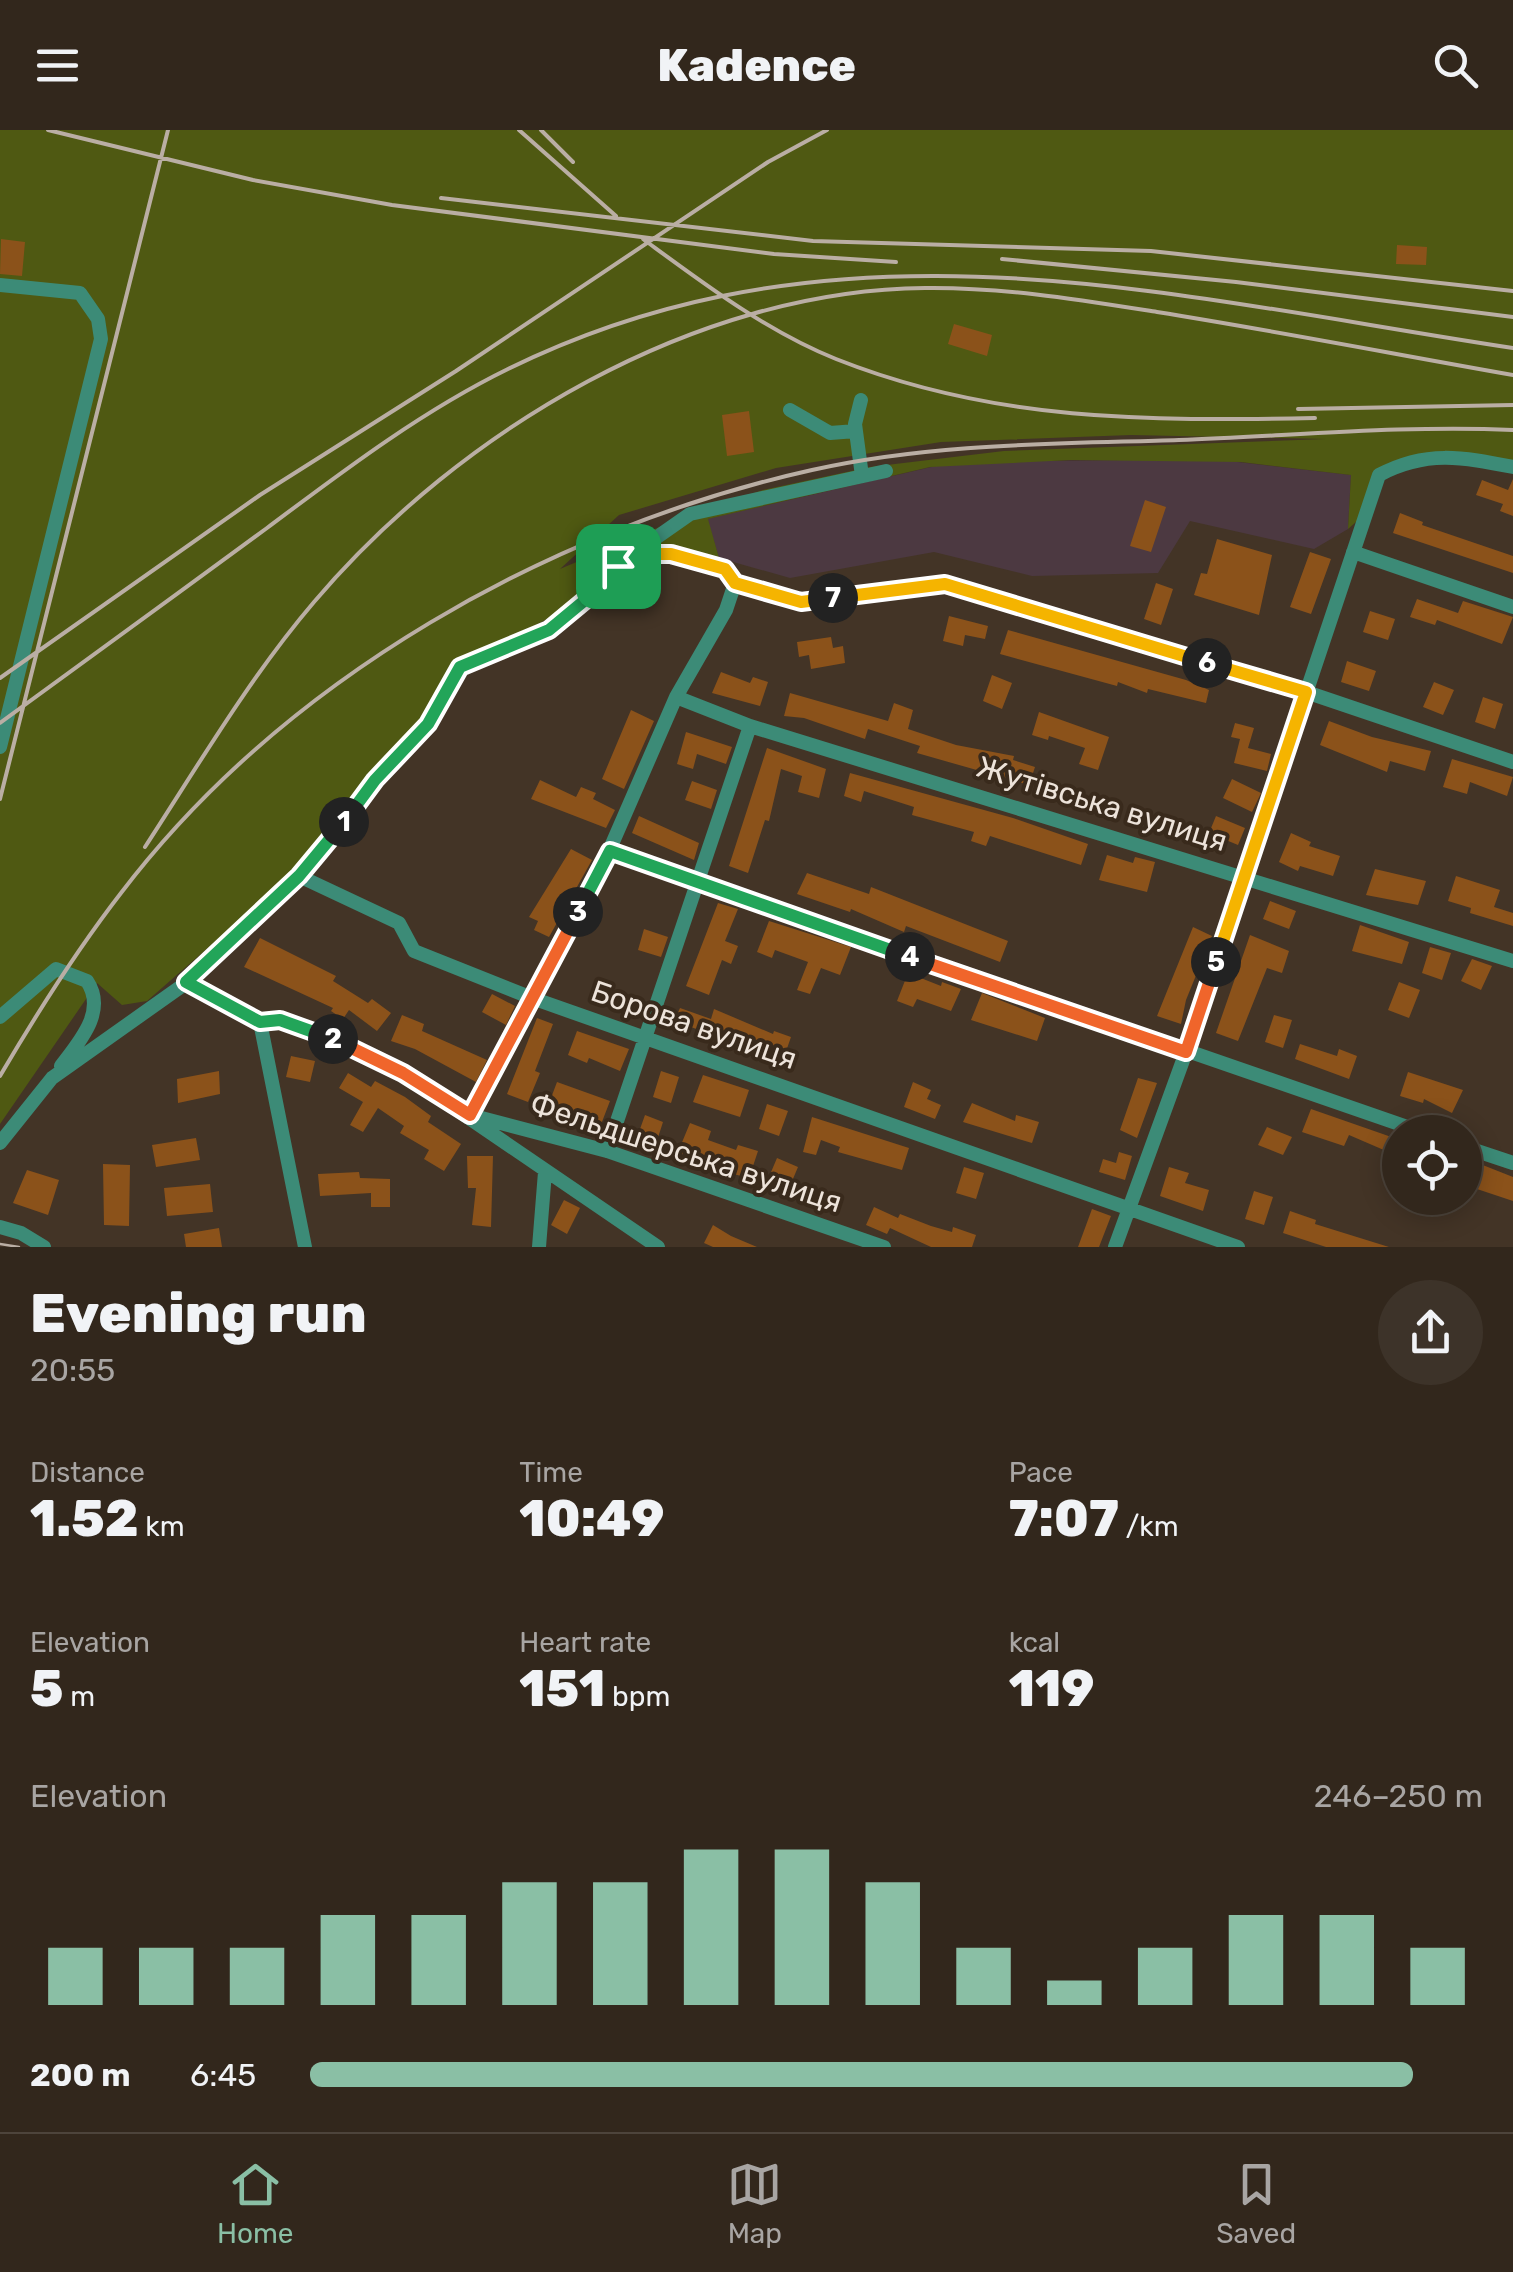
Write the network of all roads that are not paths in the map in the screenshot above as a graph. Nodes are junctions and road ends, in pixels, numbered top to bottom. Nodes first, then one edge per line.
1 (0, 285) edge
2 (861, 400) dead end
3 (790, 410) dead end
4 (856, 431) junction
5 (1513, 466) edge
6 (886, 471) dead end
7 (862, 476) junction
8 (1352, 552) junction
9 (618, 566) junction
10 (735, 583) junction
11 (1513, 608) edge
12 (1306, 692) junction
13 (676, 697) junction
14 (750, 726) junction
15 (0, 747) edge
16 (1513, 762) edge
17 (610, 851) junction
18 (299, 876) junction
19 (1245, 876) junction
20 (697, 884) junction
21 (1513, 961) edge
22 (186, 982) junction
23 (532, 998) junction
24 (0, 1018) edge
25 (260, 1022) junction
26 (645, 1035) junction
27 (1186, 1052) junction
28 (52, 1078) junction
29 (470, 1115) junction
30 (1382, 1118) edge
31 (0, 1144) edge
32 (607, 1151) junction
33 (1482, 1153) edge
34 (1513, 1164) edge
35 (544, 1172) junction
36 (1130, 1211) junction
37 (0, 1227) edge
38 (44, 1247) edge
39 (305, 1247) edge
40 (539, 1247) edge
41 (658, 1247) edge
42 (884, 1247) edge
43 (1115, 1247) edge
44 (1238, 1247) edge

1 - 15 street
2 - 4 street
3 - 4 street
4 - 7 street
5 - 8 street
6 - 7 street
7 - 9 street
8 - 11 street
8 - 12 street
9 - 10 street
9 - 18 street
10 - 12 street
10 - 13 street
12 - 16 street
12 - 19 street
13 - 14 street, Жутівська вулиця
13 - 17 street
14 - 19 street, Жутівська вулиця
14 - 20 street
17 - 20 street
17 - 23 street
18 - 22 street
18 - 23 street, Борова вулиця
19 - 21 street, Жутівська вулиця
19 - 27 street
20 - 26 street
20 - 27 street
22 - 25 street
22 - 28 street
23 - 26 street, Борова вулиця
23 - 29 street
24 - 28 street
25 - 29 street
25 - 39 street
26 - 32 street
26 - 36 street, Борова вулиця
27 - 30 street
27 - 36 street
28 - 31 street
29 - 32 street, Фельдшерська вулиця
29 - 35 street
32 - 42 street, Фельдшерська вулиця
33 - 34 street
35 - 40 street
35 - 41 street
36 - 43 street
36 - 44 street, Борова вулиця
37 - 38 street

